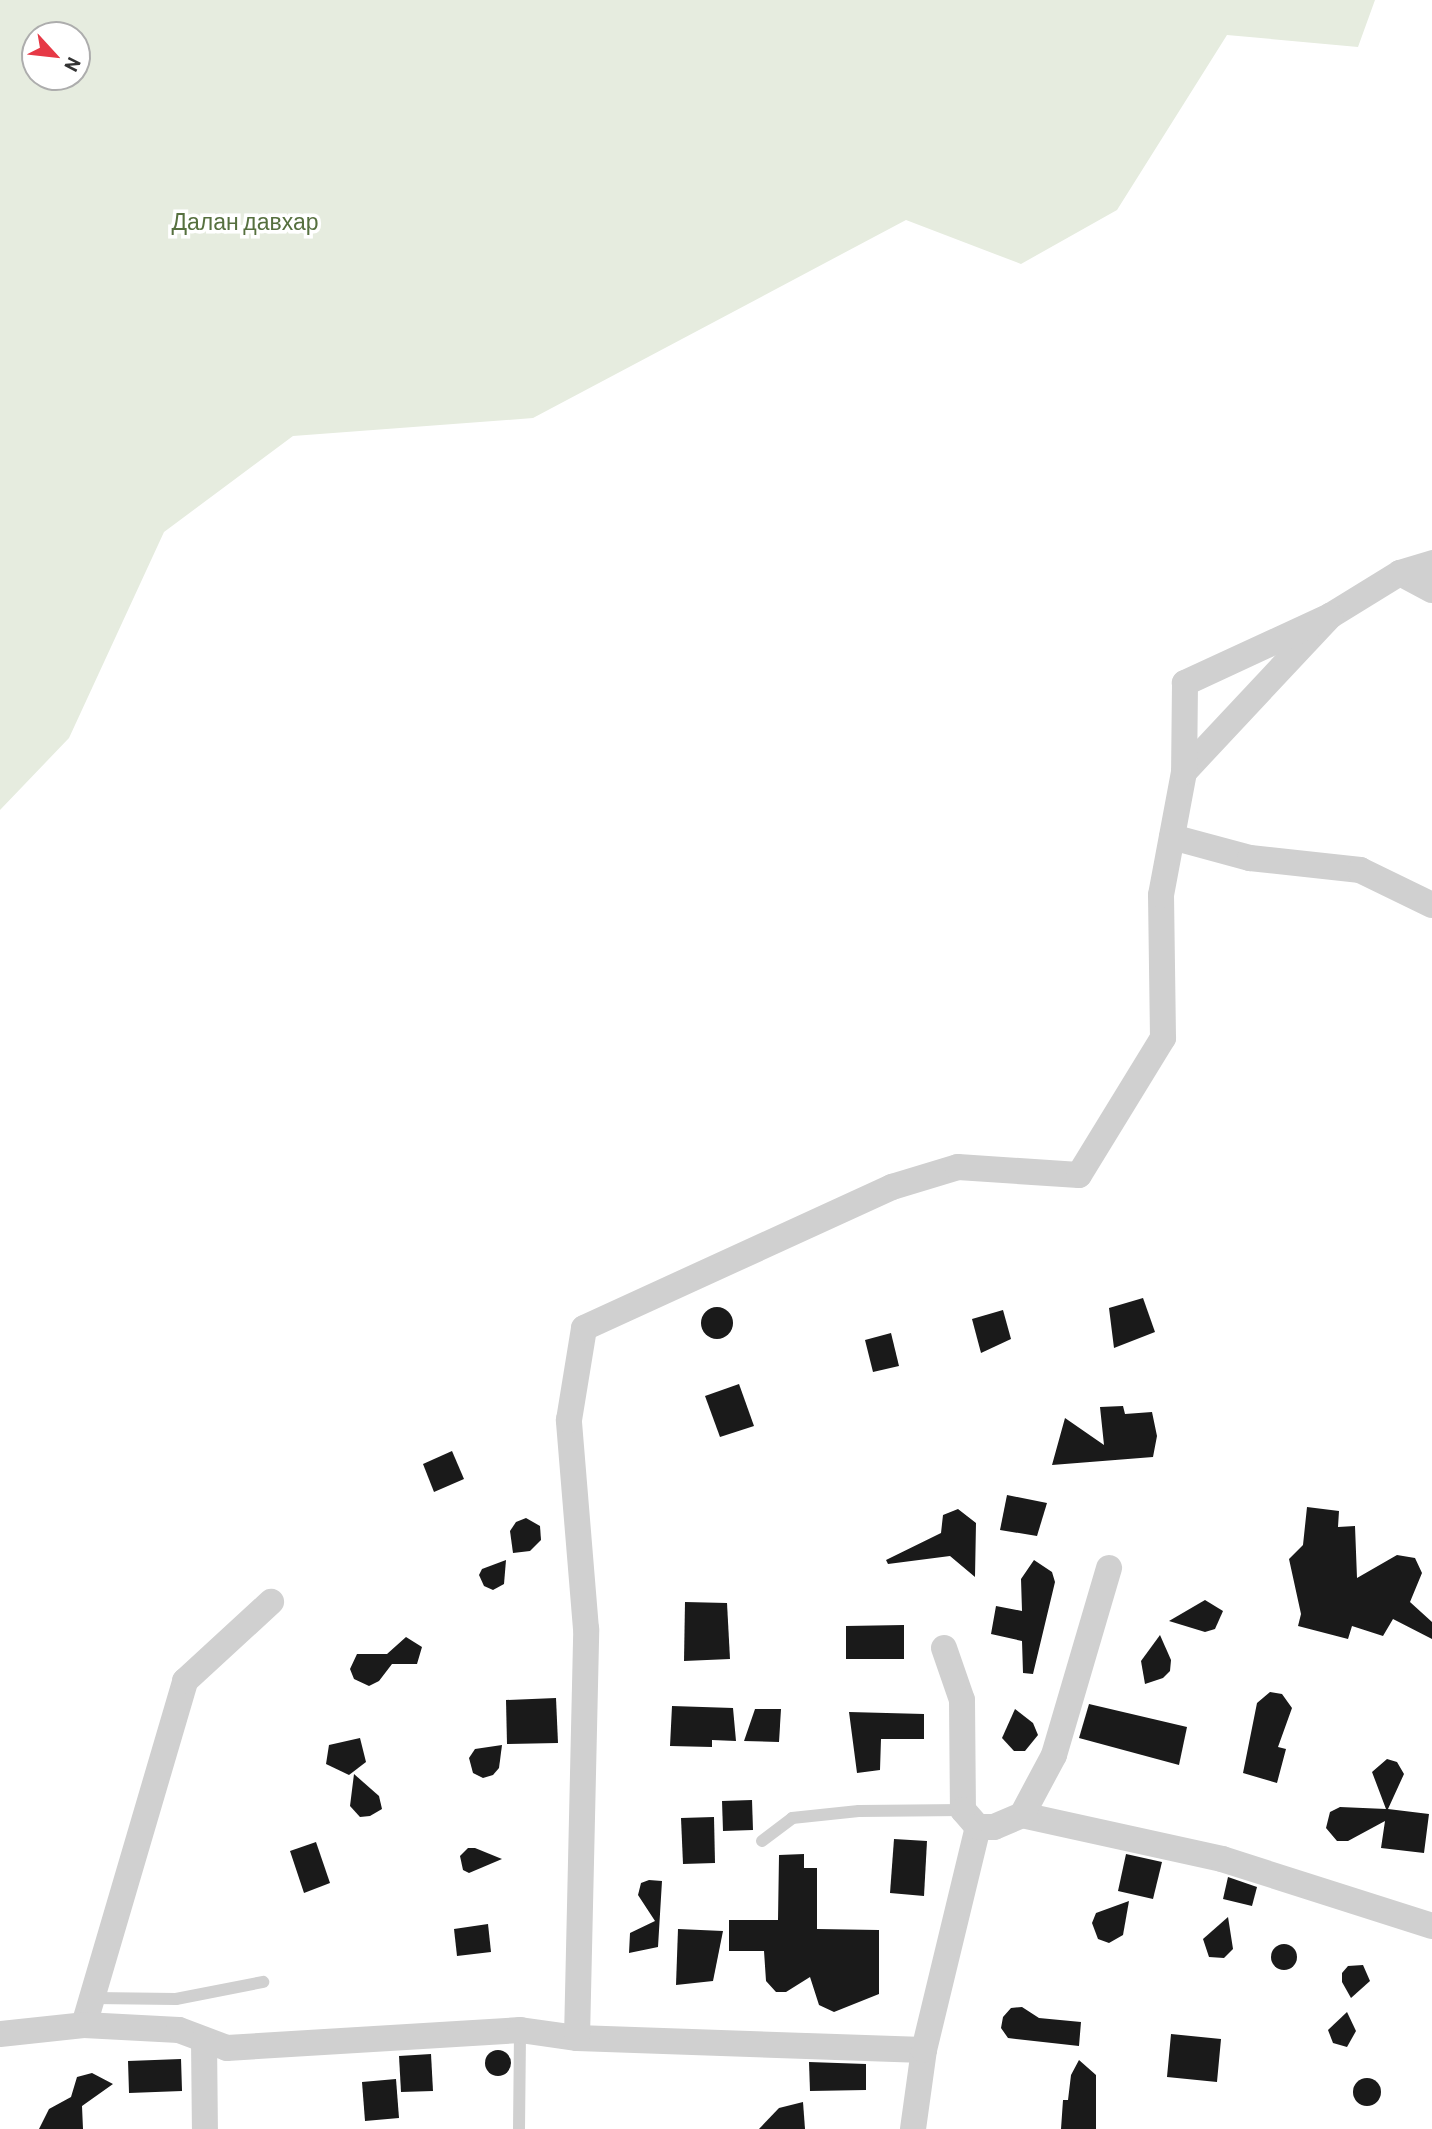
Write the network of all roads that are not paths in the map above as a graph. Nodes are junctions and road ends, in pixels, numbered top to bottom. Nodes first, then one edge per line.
1 (1432, 563) edge
2 (1400, 573) junction
3 (1432, 590) edge
4 (1330, 616) junction
5 (1184, 772) junction
6 (1172, 837) junction
7 (1432, 905) edge
8 (1109, 1568) dead end
9 (271, 1602) dead end
10 (944, 1648) dead end
11 (1022, 1815) junction
12 (971, 1819) junction
13 (762, 1841) dead end
14 (1432, 1926) edge
15 (263, 1982) dead end
16 (94, 1998) junction
17 (84, 2025) junction
18 (520, 2030) junction
19 (0, 2034) edge
20 (577, 2038) junction
21 (204, 2040) junction
22 (924, 2050) junction
23 (205, 2129) edge
24 (519, 2129) edge
25 (913, 2129) edge

1 - 2 street
2 - 3 street
2 - 4 street
4 - 5 street
4 - 5 street
5 - 6 street
6 - 7 street
6 - 20 street
8 - 11 street
9 - 16 street
10 - 12 street
11 - 12 street
11 - 14 street
12 - 13 lane
12 - 22 street
15 - 16 lane
16 - 17 street
17 - 19 street
17 - 21 street
18 - 20 street
18 - 21 street
18 - 24 lane
20 - 22 street
21 - 23 street
22 - 25 street

